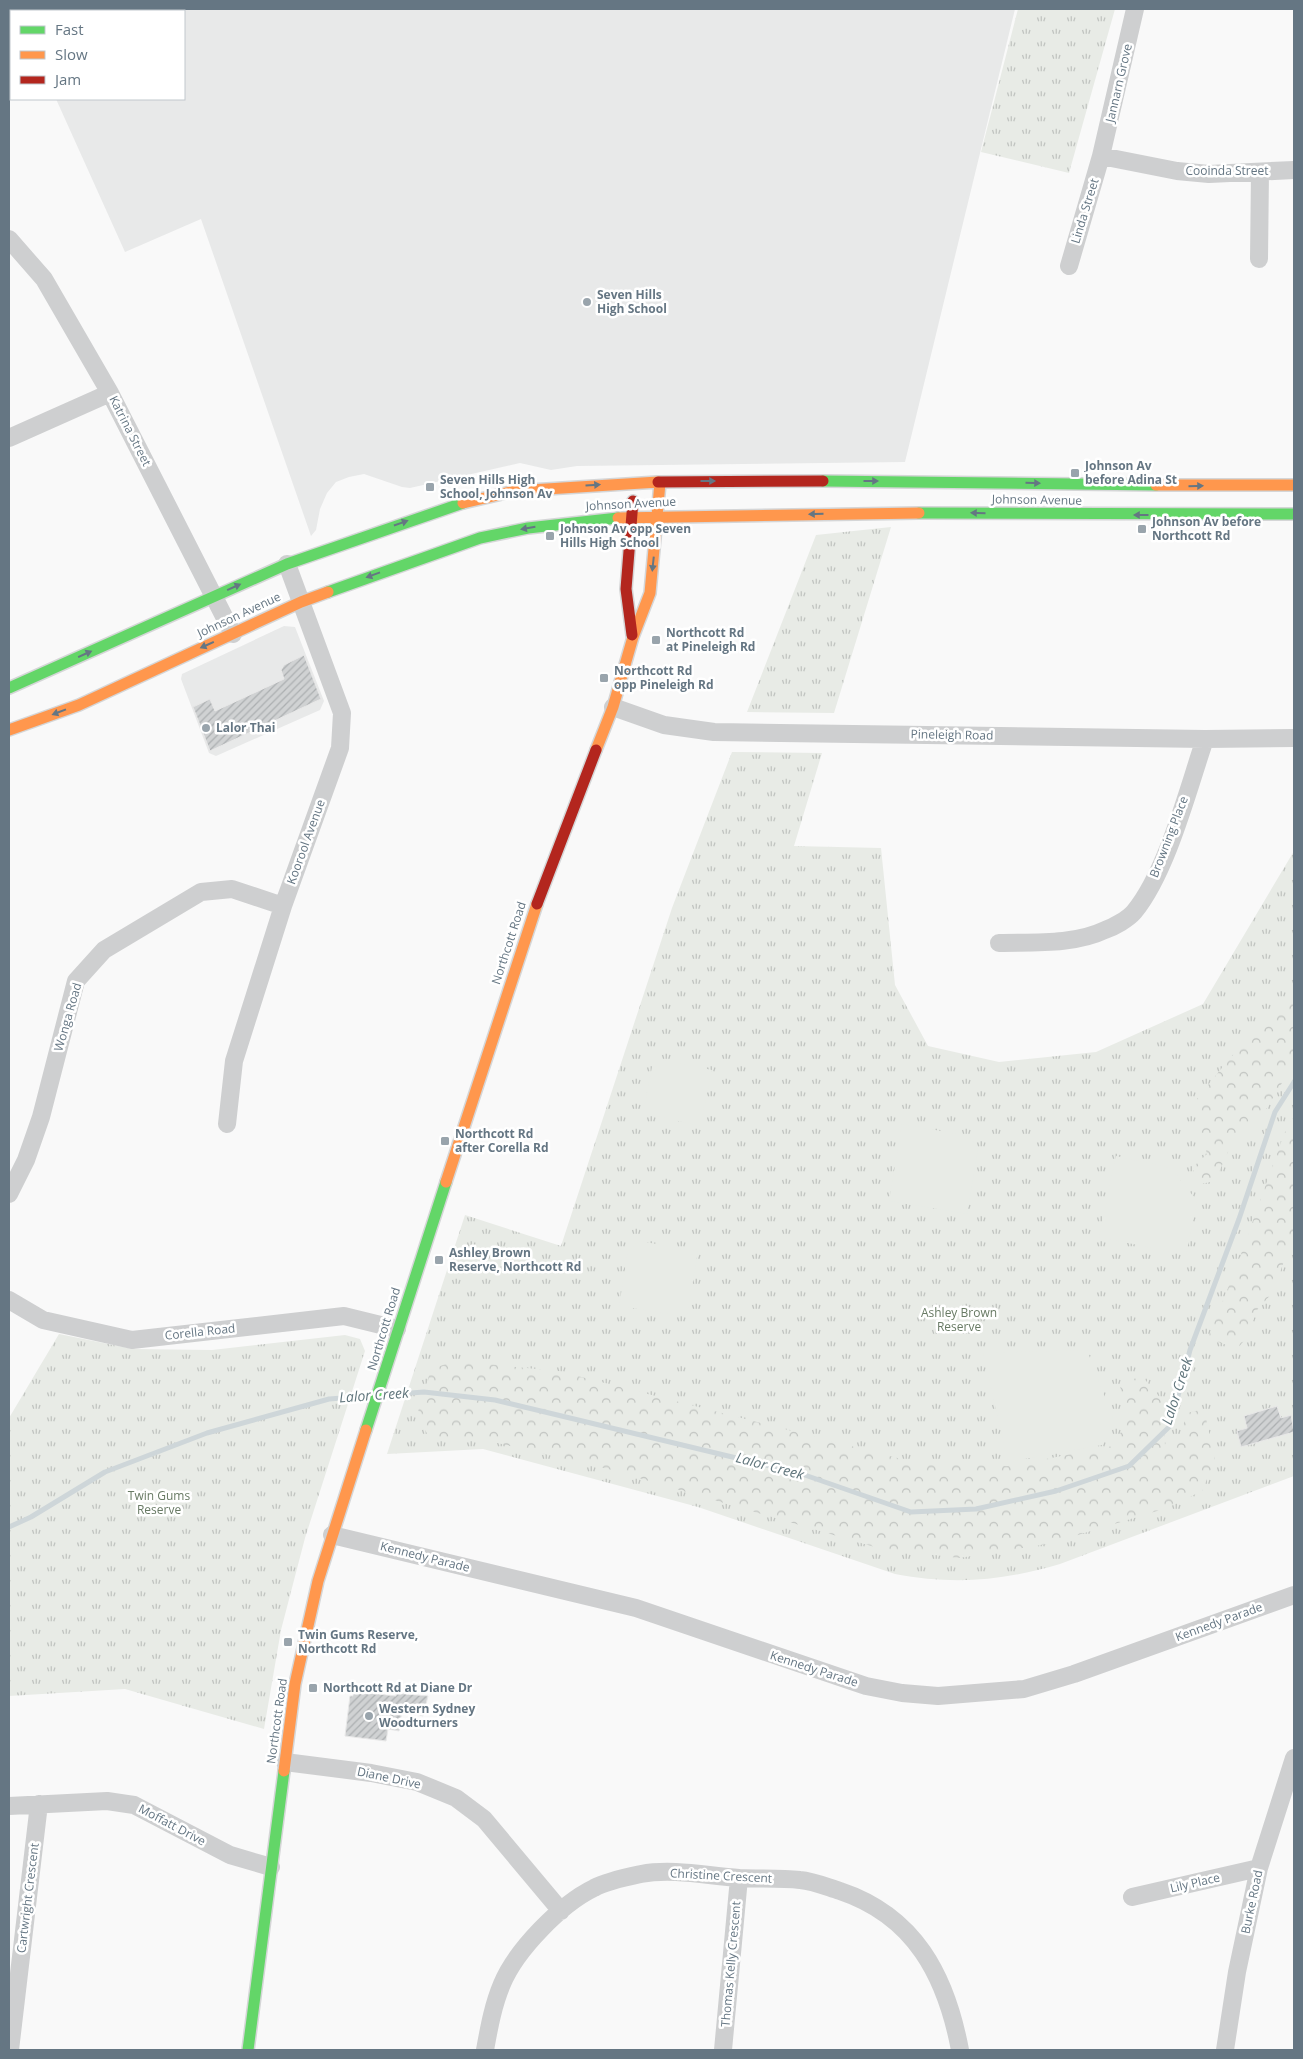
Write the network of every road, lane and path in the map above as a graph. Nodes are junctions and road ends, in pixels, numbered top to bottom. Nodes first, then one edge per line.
1 (1135, 9) edge
2 (1101, 156) junction
3 (1294, 170) edge
4 (1260, 172) junction
5 (9, 239) edge
6 (1259, 260) dead end
7 (1069, 266) dead end
8 (110, 393) junction
9 (9, 438) edge
10 (660, 482) junction
11 (633, 483) junction
12 (1294, 485) edge
13 (1294, 514) edge
14 (659, 515) junction
15 (632, 516) junction
16 (287, 564) junction
17 (215, 596) junction
18 (301, 602) junction
19 (233, 634) junction
20 (633, 637) junction
21 (9, 688) edge
22 (613, 707) junction
23 (9, 730) edge
24 (1294, 738) edge
25 (1206, 739) junction
26 (283, 906) junction
27 (999, 943) dead end
28 (227, 1124) dead end
29 (9, 1194) edge
30 (9, 1300) edge
31 (398, 1329) junction
32 (332, 1535) junction
33 (1294, 1595) edge
34 (1294, 1758) edge
35 (285, 1762) junction
36 (39, 1804) junction
37 (9, 1806) edge
38 (271, 1867) junction
39 (1258, 1868) junction
40 (739, 1878) junction
41 (1132, 1897) dead end
42 (561, 1911) junction
43 (10, 2050) edge
44 (248, 2050) edge
45 (486, 2050) edge
46 (723, 2050) edge
47 (960, 2050) edge
48 (1225, 2050) edge

1 - 2 street, Jannarn Grove
2 - 4 street, Cooinda Street
2 - 7 street, Linda Street
3 - 4 street, Cooinda Street
4 - 6 street
5 - 8 street, Katrina Street
8 - 9 street
8 - 17 street, Katrina Street
10 - 11 main road, Johnson Avenue
10 -> 12 main road, Johnson Avenue
10 - 14 main road, Northcott Road
11 - 15 main road, Northcott Road
16 -> 11 main road, Johnson Avenue
13 -> 14 main road, Johnson Avenue
14 - 15 main road, Johnson Avenue
14 -> 20 main road, Northcott Road
15 -> 18 main road, Johnson Avenue
15 - 20 main road, Northcott Road
17 -> 16 main road, Johnson Avenue
16 - 18 street, Koorool Avenue
17 - 19 street, Katrina Street
21 -> 17 main road, Johnson Avenue
18 - 19 main road, Johnson Avenue
18 - 26 street, Koorool Avenue
19 -> 23 main road, Johnson Avenue
20 - 22 main road, Northcott Road
22 - 25 street, Pineleigh Road
22 - 31 main road, Northcott Road
24 - 25 street, Pineleigh Road
25 - 27 street, Browning Place
26 - 28 street, Koorool Avenue
26 - 29 street, Wonga Road
30 - 31 street, Corella Road
31 - 32 main road, Northcott Road
32 - 33 street, Kennedy Parade
32 - 35 main road, Northcott Road
34 - 39 street, Burke Road
35 - 38 main road, Northcott Road
35 - 42 street, Diane Drive
36 - 37 street, Moffatt Drive
36 - 38 street, Moffatt Drive
36 - 43 street, Cartwright Crescent
38 - 44 main road, Northcott Road
39 - 41 street, Lily Place
39 - 48 street, Burke Road
40 - 42 street, Christine Crescent
40 - 46 street, Thomas Kelly Crescent
40 - 47 street, Christine Crescent
42 - 45 street, Christine Crescent

